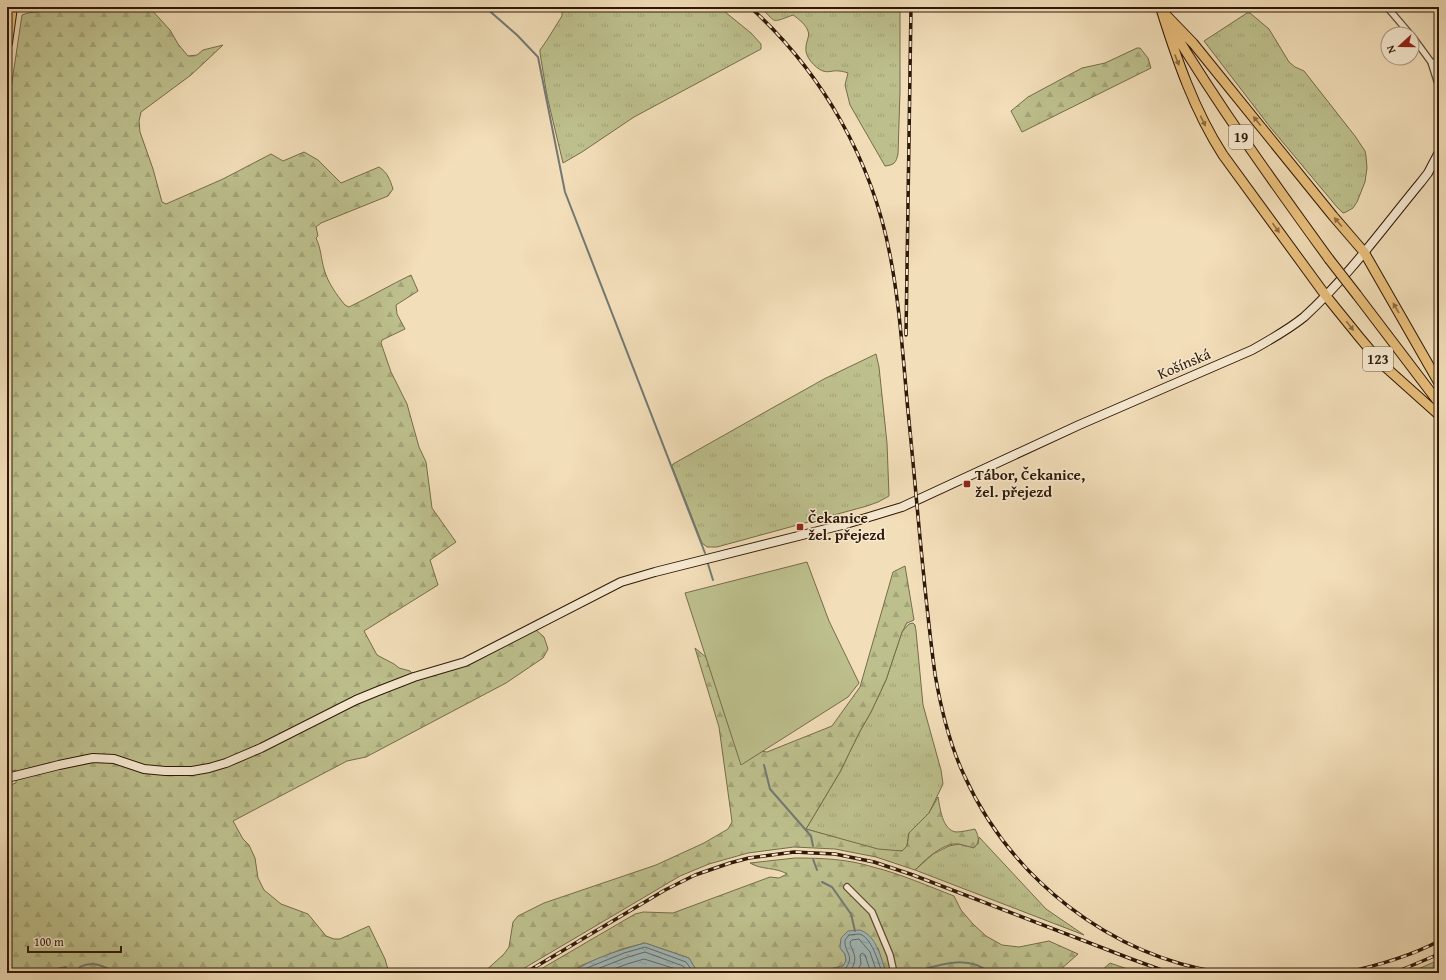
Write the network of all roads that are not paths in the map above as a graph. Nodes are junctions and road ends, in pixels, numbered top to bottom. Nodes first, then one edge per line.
1 (12, 7) edge
2 (1387, 7) edge
3 (1160, 8) edge
4 (1403, 26) edge
5 (7, 42) edge
6 (1420, 47) edge
7 (1431, 62) junction
8 (1439, 64) edge
9 (1439, 87) edge
10 (1439, 152) edge
11 (1364, 252) junction
12 (1326, 296) junction
13 (1439, 383) edge
14 (1439, 403) edge
15 (1439, 415) edge
16 (7, 778) edge
17 (847, 887) dead end
18 (894, 973) edge

1 - 5 highway
2 - 4 street
11 -> 3 main road
3 -> 12 main road
3 - 14 main road, 19, bridge
6 - 7 street
7 - 8 street
7 - 9 street
10 - 11 street, Košínská
11 - 12 street, Košínská
13 -> 11 main road, 123
12 -> 15 main road, 123
12 - 16 street, Košínská
17 - 18 street

